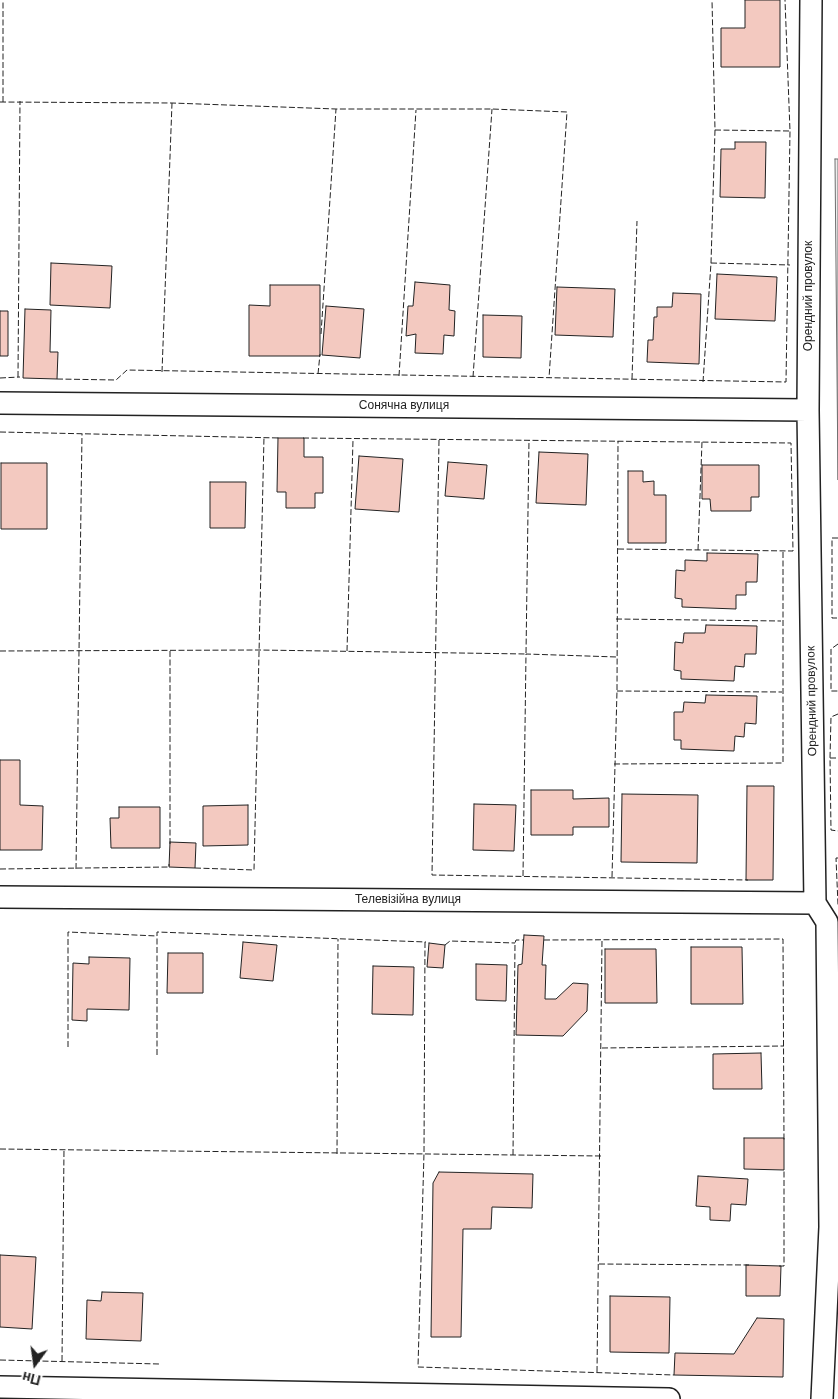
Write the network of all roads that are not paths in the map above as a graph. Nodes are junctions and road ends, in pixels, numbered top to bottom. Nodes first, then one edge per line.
1 (811, 0) edge
2 (0, 403) edge
3 (808, 410) junction
4 (0, 897) edge
5 (815, 903) junction
6 (0, 1387) edge
7 (669, 1399) edge
8 (822, 1399) edge

1 - 3 street, Орендний провулок
2 - 3 street, Сонячна вулиця
3 - 5 street, Орендний провулок
4 - 5 street, Телевізійна вулиця
5 - 8 street, Орендний провулок
6 - 7 street

